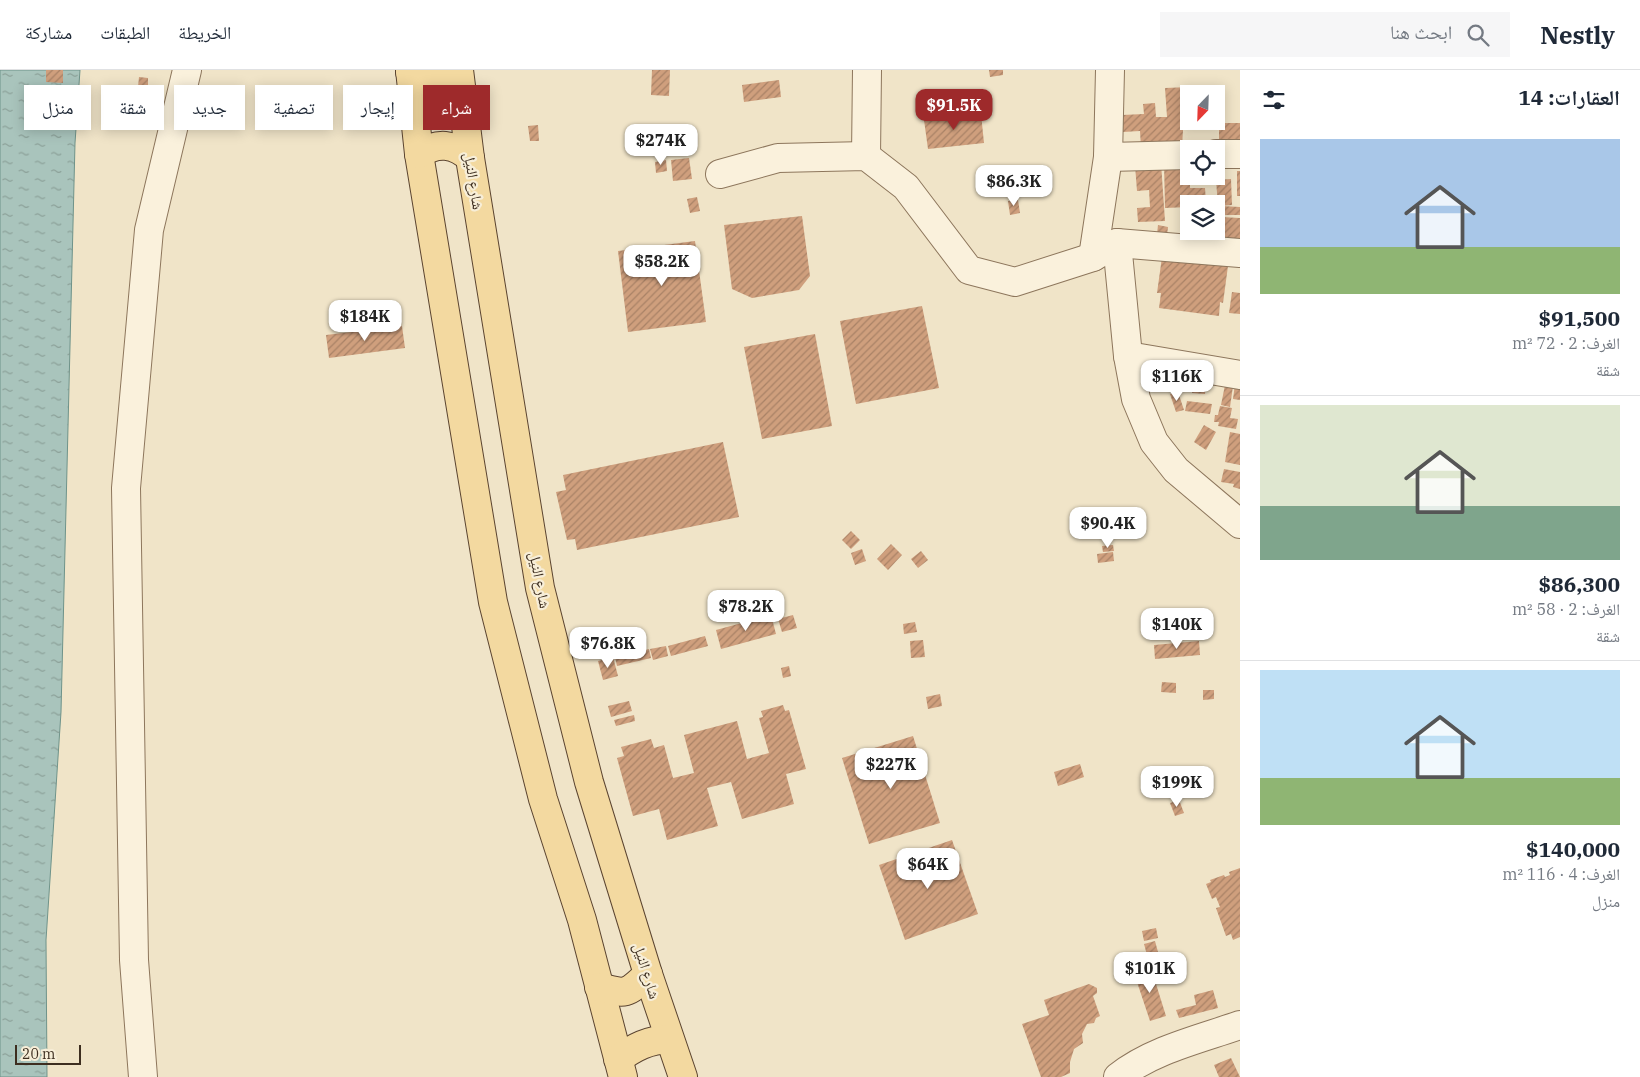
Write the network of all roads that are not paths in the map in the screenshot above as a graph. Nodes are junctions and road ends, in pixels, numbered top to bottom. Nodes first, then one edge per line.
1 (186, 70) edge
2 (867, 70) edge
3 (1110, 70) edge
4 (410, 71) edge
5 (459, 72) edge
6 (419, 154) junction
7 (1225, 154) edge
8 (1240, 154) edge
9 (1180, 155) edge
10 (866, 156) junction
11 (1108, 157) junction
12 (470, 158) junction
13 (720, 174) dead end
14 (1117, 243) junction
15 (1240, 253) edge
16 (1093, 257) junction
17 (1128, 356) junction
18 (1240, 375) edge
19 (1240, 524) edge
20 (648, 974) junction
21 (599, 987) junction
22 (1240, 1025) edge
23 (669, 1039) junction
24 (620, 1068) edge
25 (143, 1077) edge
26 (683, 1077) edge
27 (1118, 1077) edge

1 - 25 street
2 - 10 street
3 - 11 street
4 - 5 main road
4 - 6 main road
5 - 12 main road, شارع النيل
6 - 12 main road
6 - 21 main road
7 - 8 street
9 - 11 street
10 - 13 street
10 - 16 street
11 - 16 street
12 - 20 main road, شارع النيل
14 - 15 street
14 - 16 street
14 - 17 street
17 - 18 street
17 - 19 street
20 - 21 main road
20 - 23 main road, شارع النيل
21 - 24 main road
22 - 27 street
23 - 24 main road
23 - 26 main road, شارع النيل

